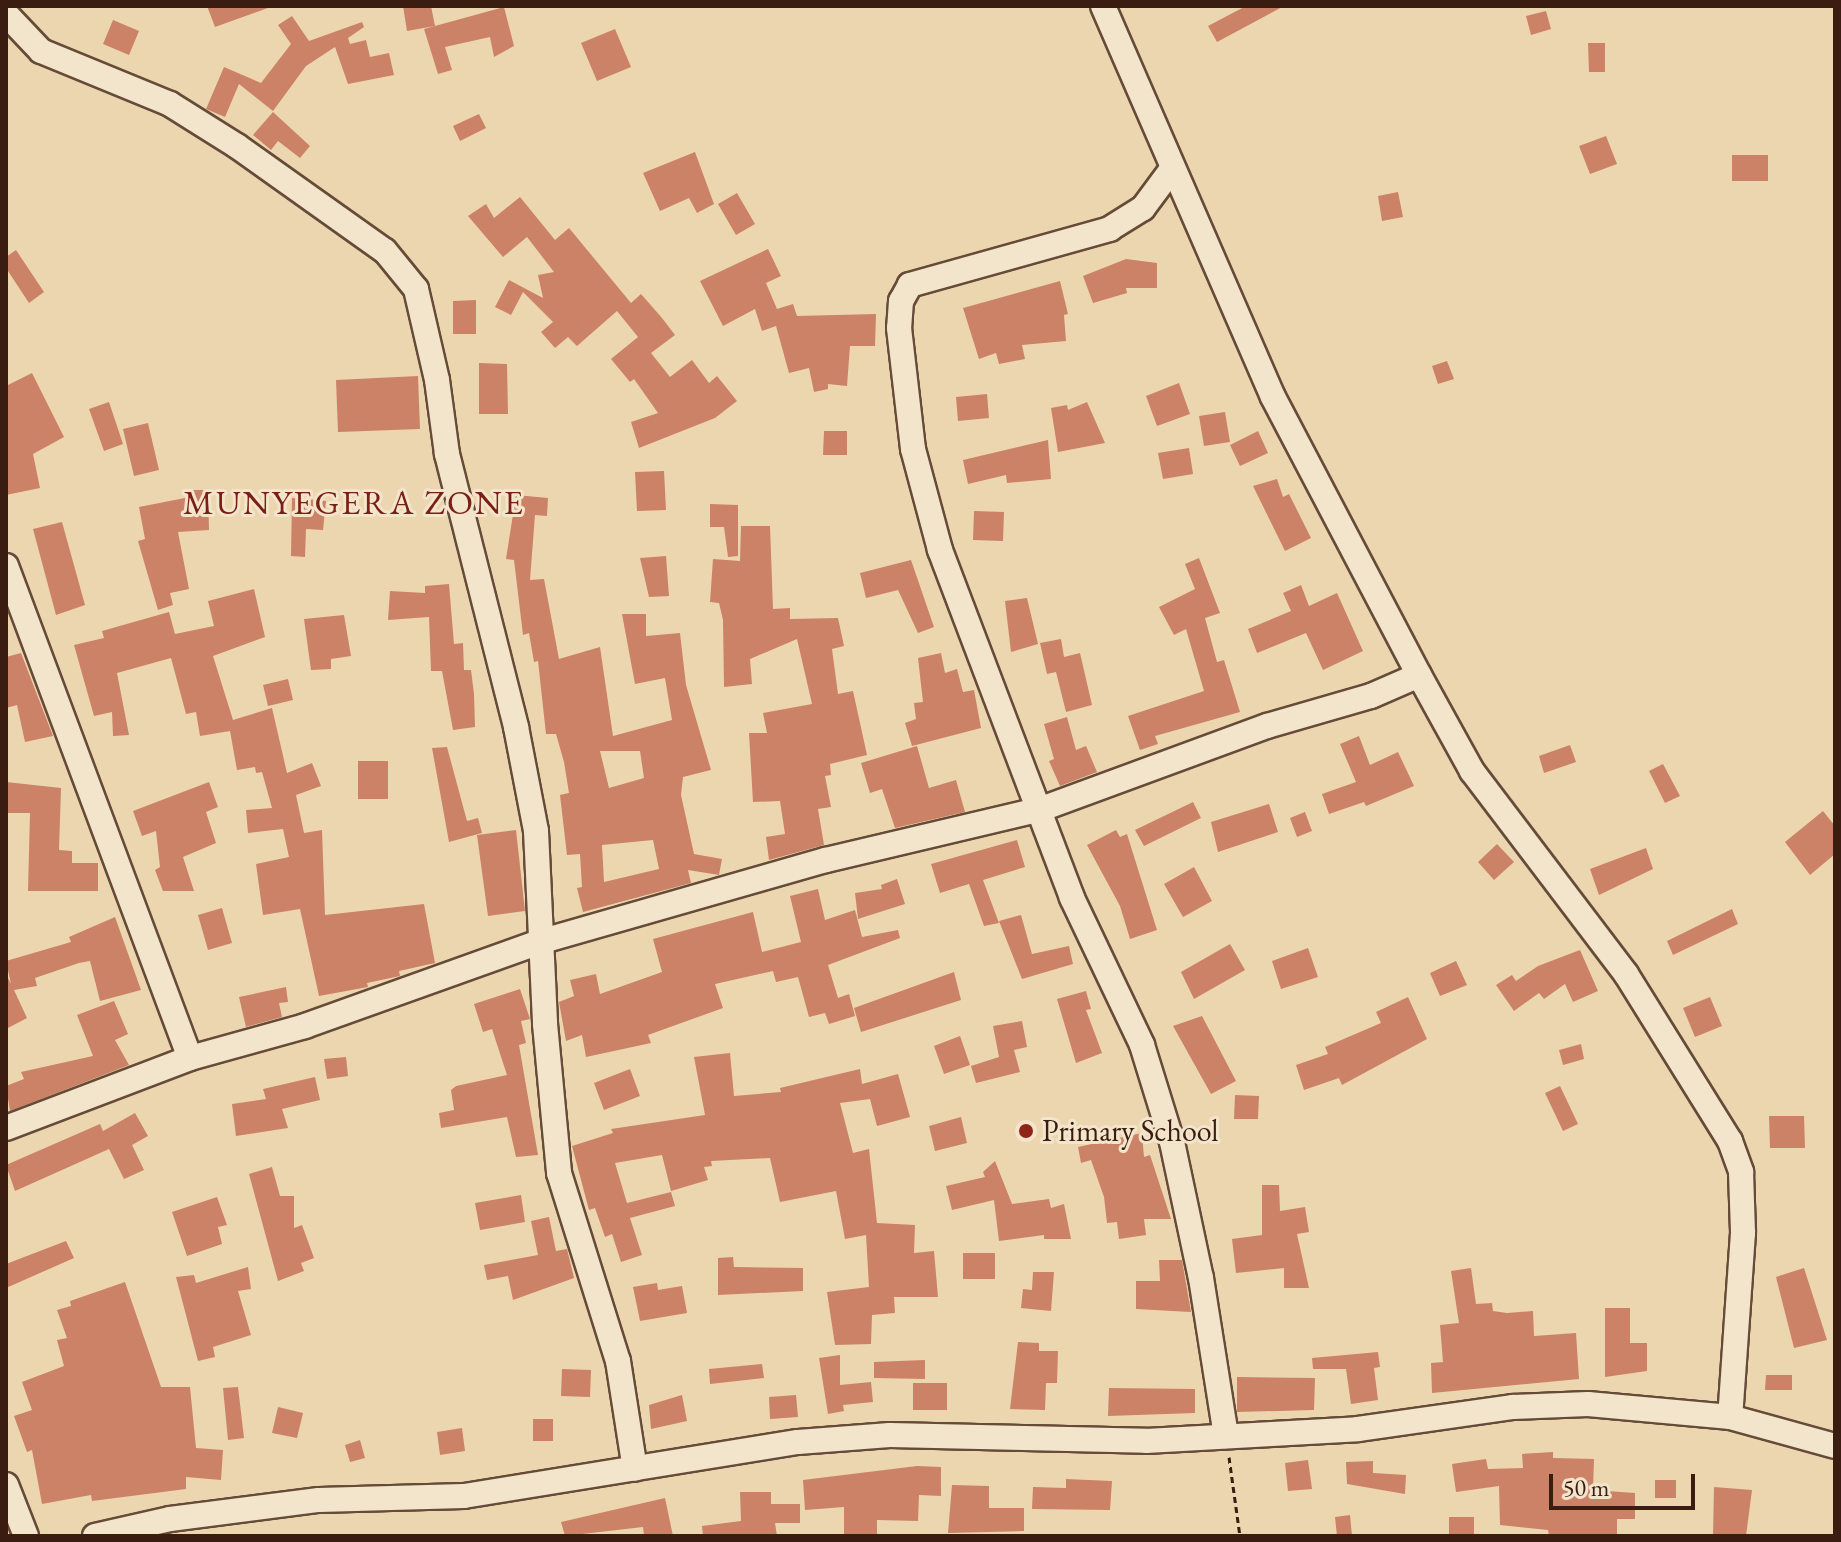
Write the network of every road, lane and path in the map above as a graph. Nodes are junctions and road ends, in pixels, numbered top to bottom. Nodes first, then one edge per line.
1 (1103, 6) edge
2 (6, 14) edge
3 (1172, 169) junction
4 (6, 566) edge
5 (1419, 675) junction
6 (1041, 809) junction
7 (543, 941) junction
8 (190, 1058) junction
9 (6, 1128) edge
10 (1730, 1417) junction
11 (1226, 1436) junction
12 (1835, 1446) edge
13 (635, 1469) junction
14 (6, 1485) edge
15 (26, 1536) edge
16 (95, 1536) edge
17 (1240, 1536) edge

1 - 3 street
2 - 7 street
3 - 5 street
3 - 6 street
4 - 8 street
5 - 6 street
5 - 10 street
6 - 7 street
6 - 11 street
7 - 8 street
7 - 13 street
8 - 9 street
10 - 11 street
10 - 12 street
11 - 13 street
11 - 17 path
13 - 16 street
14 - 15 street

